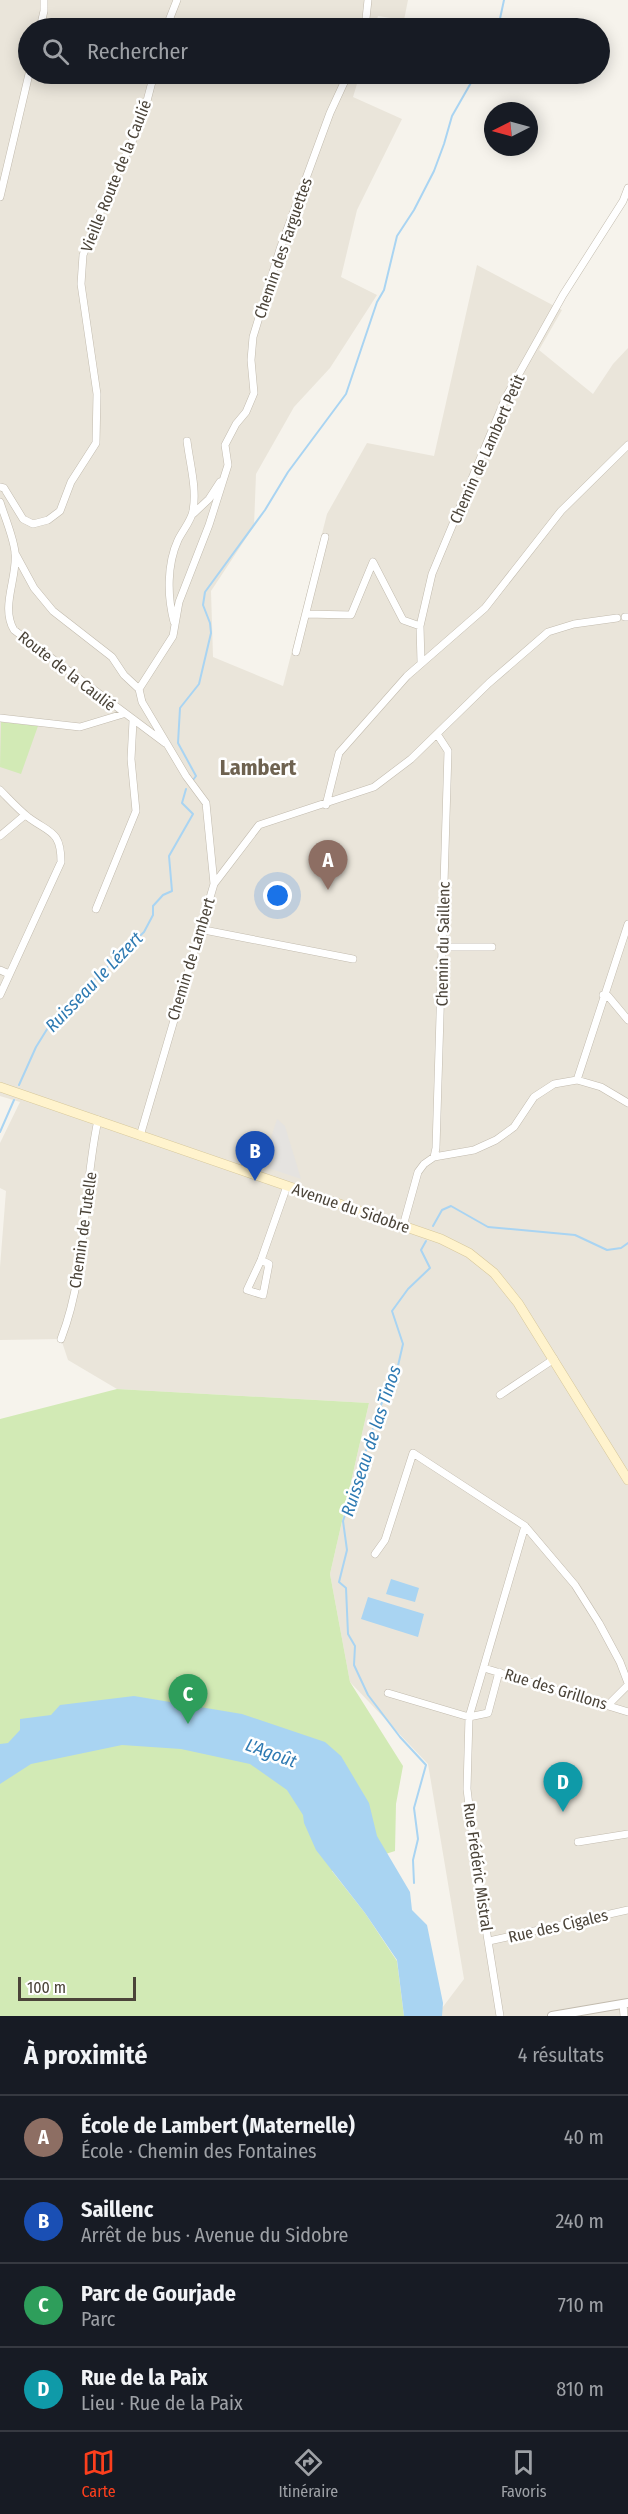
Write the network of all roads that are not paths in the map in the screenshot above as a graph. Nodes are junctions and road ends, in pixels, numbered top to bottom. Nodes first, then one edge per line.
1 (44, 0) edge
2 (177, 0) edge
3 (368, 0) edge
4 (42, 18) edge
5 (170, 18) edge
6 (366, 18) edge
7 (27, 84) edge
8 (151, 84) edge
9 (343, 84) edge
10 (628, 188) edge
11 (0, 197) edge
12 (187, 441) dead end
13 (628, 445) edge
14 (225, 475) junction
15 (0, 488) edge
16 (0, 502) edge
17 (193, 514) junction
18 (325, 537) dead end
19 (15, 553) junction
20 (306, 614) junction
21 (623, 618) edge
22 (175, 624) junction
23 (420, 626) junction
24 (296, 652) dead end
25 (421, 662) junction
26 (139, 689) junction
27 (123, 714) junction
28 (0, 718) edge
29 (133, 721) junction
30 (437, 734) junction
31 (169, 746) junction
32 (0, 790) edge
33 (326, 805) junction
34 (26, 815) junction
35 (0, 836) edge
36 (214, 884) junction
37 (96, 909) dead end
38 (628, 924) edge
39 (199, 929) junction
40 (442, 947) junction
41 (492, 947) dead end
42 (353, 959) dead end
43 (0, 970) edge
44 (9, 974) junction
45 (2, 984) edge
46 (0, 995) edge
47 (603, 995) junction
48 (628, 1020) edge
49 (577, 1080) junction
50 (0, 1087) edge
51 (628, 1103) edge
52 (98, 1120) junction
53 (140, 1136) junction
54 (434, 1157) junction
55 (287, 1186) junction
56 (403, 1227) junction
57 (261, 1260) junction
58 (61, 1339) dead end
59 (554, 1359) junction
60 (500, 1395) dead end
61 (628, 1480) edge
62 (525, 1526) junction
63 (375, 1554) dead end
64 (484, 1668) junction
65 (499, 1672) junction
66 (628, 1684) edge
67 (388, 1693) dead end
68 (609, 1705) junction
69 (628, 1712) edge
70 (469, 1717) junction
71 (628, 1834) edge
72 (578, 1842) dead end
73 (628, 1910) edge
74 (489, 1941) junction
75 (626, 2004) edge
76 (500, 2016) edge
77 (552, 2016) edge
78 (624, 2016) edge

1 - 4 street
2 - 5 street
3 - 6 street
7 - 11 street
8 - 15 street, Vieille Route de la Caulié
9 - 14 street, Chemin des Farguettes
10 - 23 street, Chemin de Lambert Petit
12 - 17 street
13 - 25 street
14 - 17 street
14 - 22 street
16 - 19 street, Route de la Caulié
17 - 22 street
18 - 20 street
19 - 26 street
19 - 27 street, Route de la Caulié
20 - 23 street
20 - 24 street
21 - 30 street
22 - 26 street
23 - 25 street, Chemin de Lambert Petit
25 - 33 street
26 - 31 street, Chemin de Lambert
27 - 28 street
27 - 29 street, Route de la Caulié
29 - 31 street, Route de la Caulié
29 - 37 street
30 - 33 street
30 - 40 street, Chemin du Saillenc
31 - 36 street, Chemin de Lambert
32 - 34 street
33 - 36 street
34 - 35 street
34 - 44 street
36 - 39 street, Chemin de Lambert
38 - 47 street
39 - 42 street
39 - 53 street, Chemin de Lambert
40 - 41 street
40 - 54 street, Chemin du Saillenc
43 - 44 street
44 - 45 street
45 - 46 street
47 - 48 street
47 - 49 street
49 - 51 street
49 - 54 street
50 - 52 main road, Avenue du Sidobre
52 - 53 main road, Avenue du Sidobre
52 - 58 street, Chemin de Tutelle
53 - 55 main road, Avenue du Sidobre
54 - 56 street
55 - 56 main road, Avenue du Sidobre
55 - 57 street
56 - 59 main road, Avenue du Sidobre
57 - 57 street
59 - 60 street
59 - 61 main road, Avenue du Sidobre
62 - 63 street
62 - 64 street, Rue Frédéric Mistral
62 - 66 street
64 - 65 street, Rue des Grillons
64 - 70 street, Rue Frédéric Mistral
65 - 68 street, Rue des Grillons
65 - 70 street
66 - 68 street
67 - 70 street
68 - 69 street, Rue des Grillons
70 - 74 street, Rue Frédéric Mistral
71 - 72 street
73 - 74 street, Rue des Cigales
74 - 76 street, Rue Frédéric Mistral
75 - 77 street
75 - 78 street

